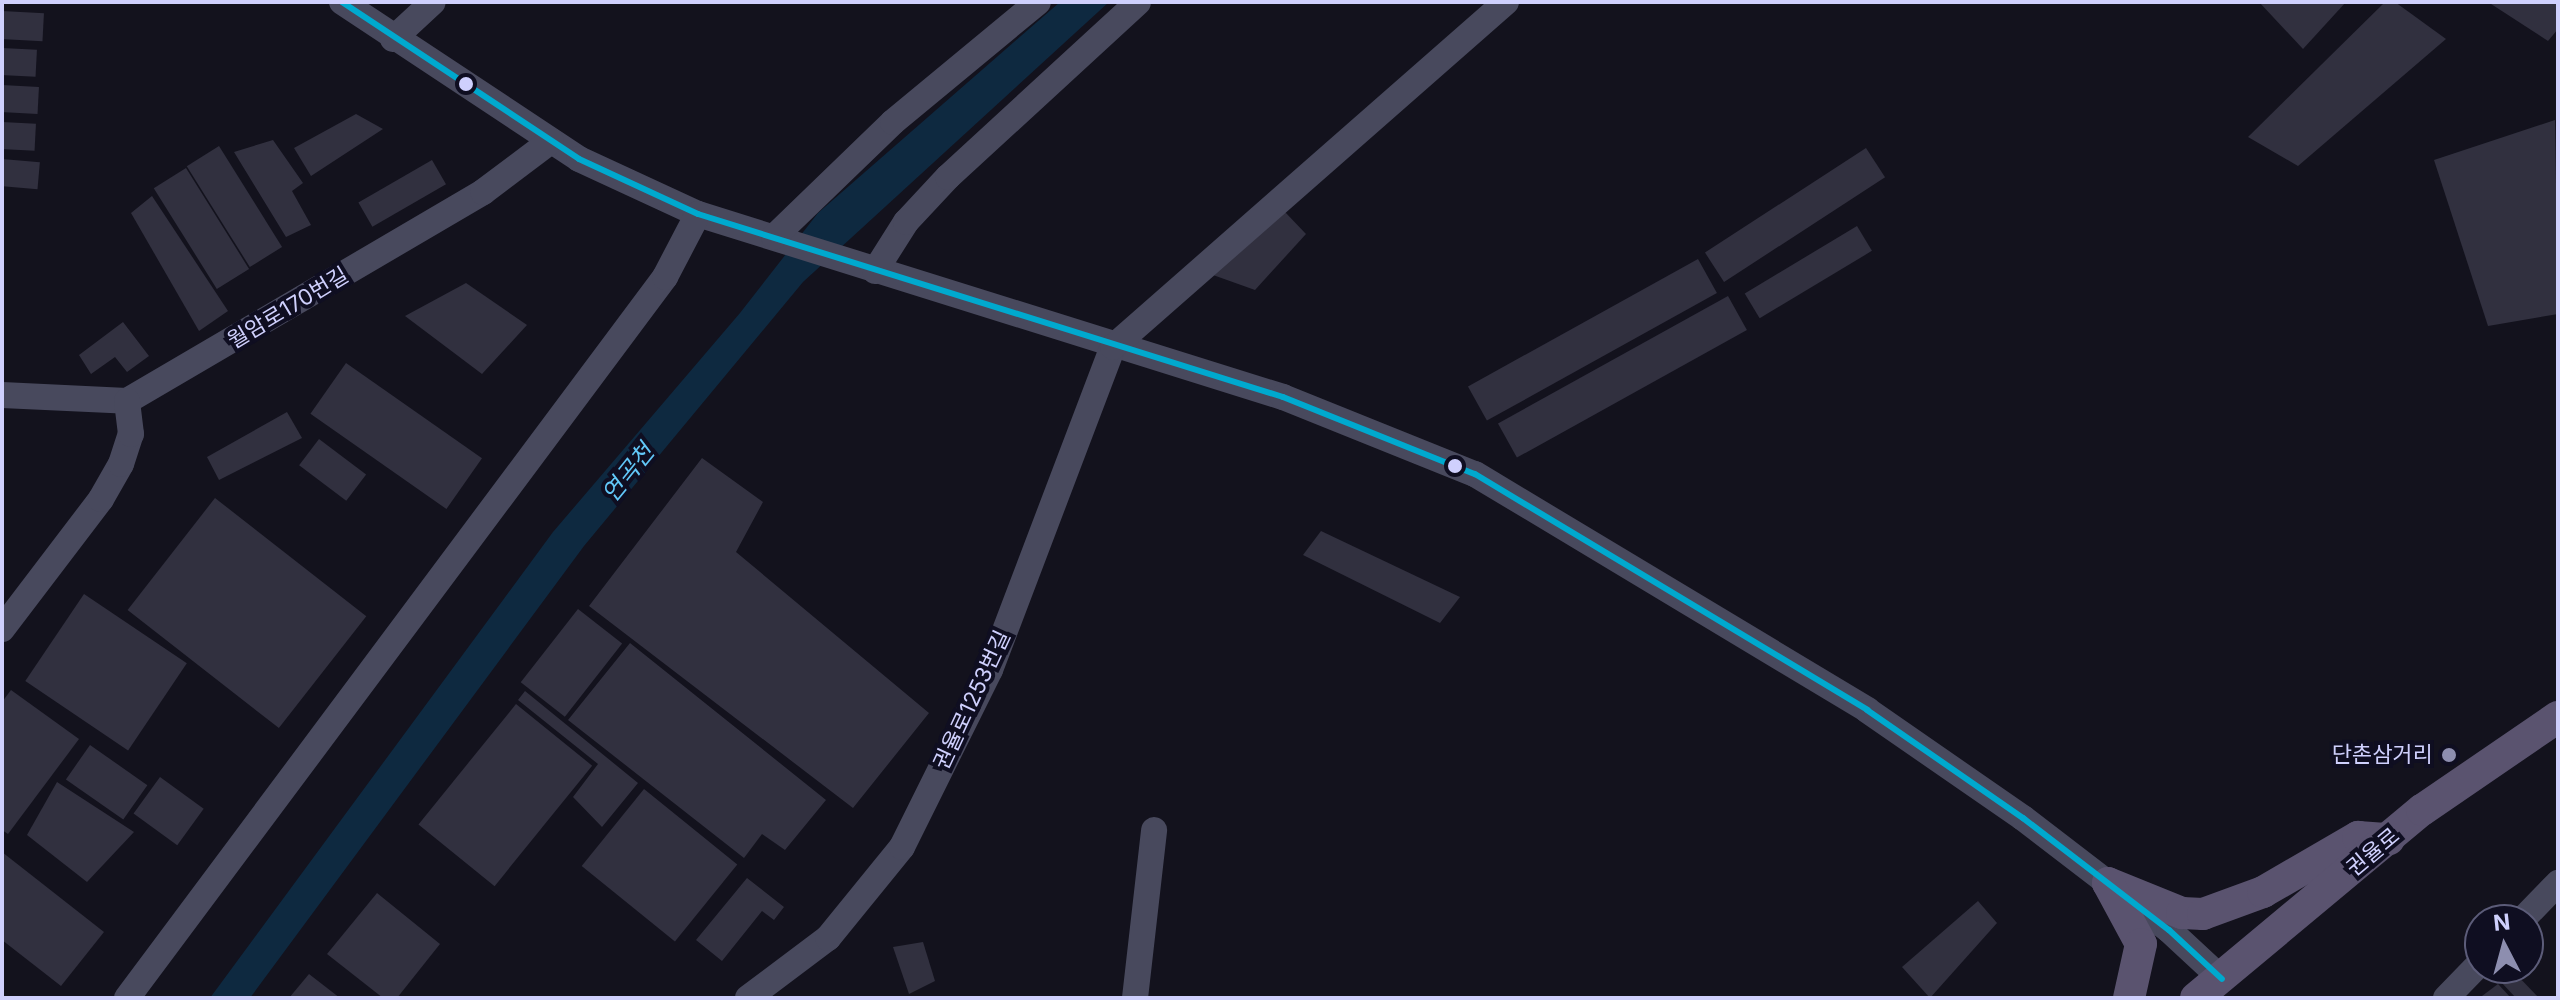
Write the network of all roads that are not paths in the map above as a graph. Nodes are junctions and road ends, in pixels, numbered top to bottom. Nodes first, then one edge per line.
1 (342, 2) edge
2 (433, 2) edge
3 (1038, 2) edge
4 (1138, 2) edge
5 (1506, 2) edge
6 (393, 39) junction
7 (551, 141) junction
8 (698, 214) junction
9 (774, 237) junction
10 (875, 271) junction
11 (1113, 347) junction
12 (2, 395) edge
13 (127, 401) junction
14 (2, 629) edge
15 (2558, 717) edge
16 (1154, 830) dead end
17 (2389, 839) junction
18 (2108, 883) junction
19 (2558, 883) edge
20 (2538, 904) edge
21 (2222, 979) junction
22 (2464, 979) edge
23 (127, 998) edge
24 (748, 998) edge
25 (1135, 998) edge
26 (2129, 998) edge
27 (2196, 998) edge
28 (2446, 998) edge

1 - 6 street
2 - 6 street
3 - 9 street
4 - 10 street
5 - 11 street
6 - 7 street
7 - 8 street
7 - 13 street, 월암로170번길
8 - 9 street
8 - 23 street
9 - 10 street
10 - 11 street
11 - 18 street
11 - 24 street, 권율로1253번길
12 - 13 street
13 - 14 street
15 - 17 main road, 권율로
16 - 25 street
17 - 18 main road
17 - 21 main road, 권율로
18 - 21 street
18 - 26 main road
19 - 20 street
21 - 27 main road, 권율로
22 - 28 street

